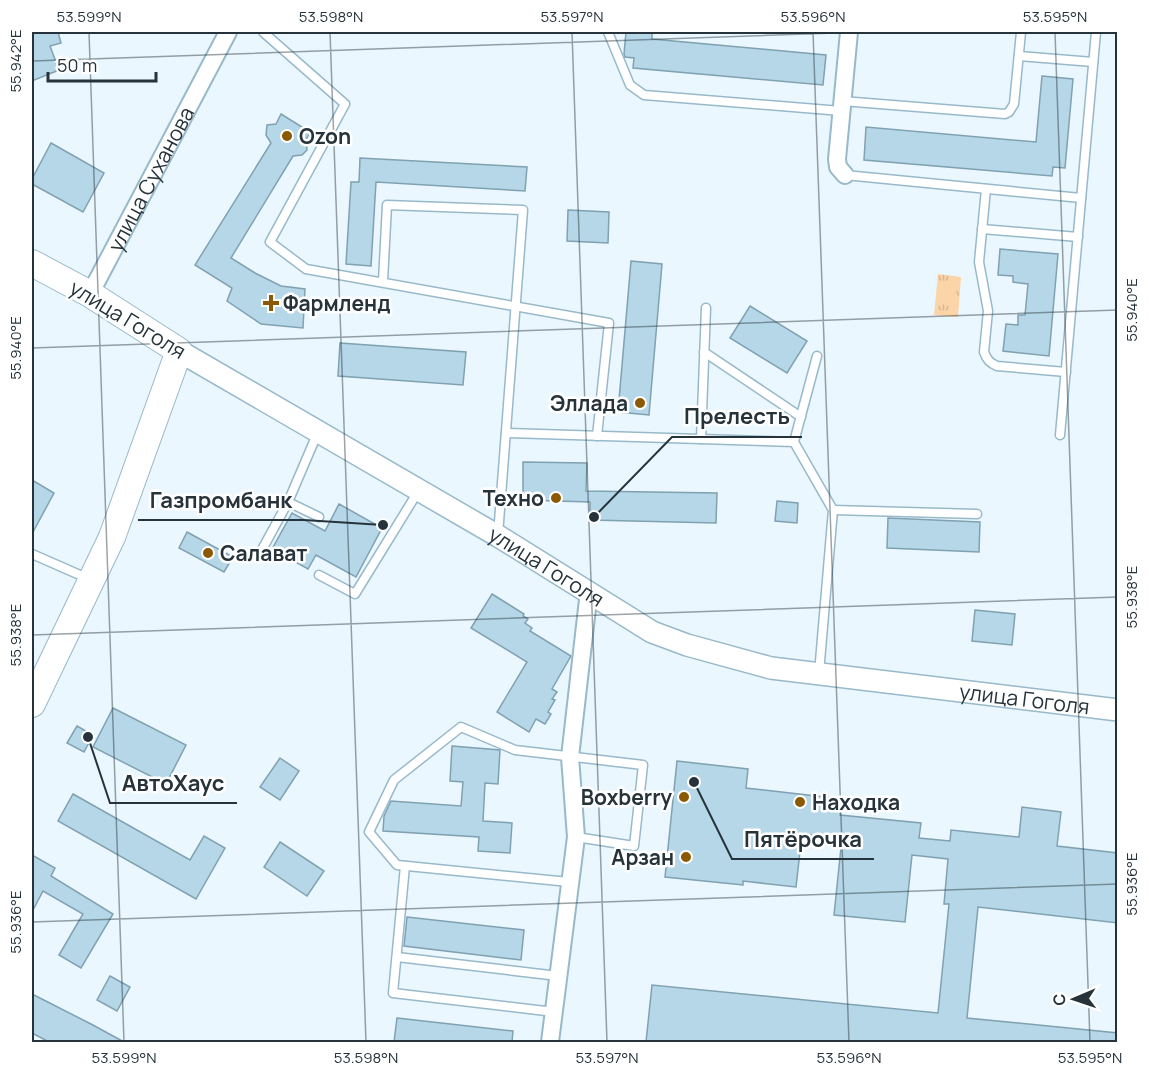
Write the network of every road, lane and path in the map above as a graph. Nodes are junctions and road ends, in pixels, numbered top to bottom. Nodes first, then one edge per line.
1 (228, 32) edge
2 (263, 32) edge
3 (608, 32) edge
4 (841, 32) edge
5 (849, 32) edge
6 (1021, 32) edge
7 (1096, 32) edge
8 (1019, 56) junction
9 (1093, 62) junction
10 (842, 106) junction
11 (845, 175) joint
12 (986, 189) junction
13 (1081, 198) junction
14 (982, 229) junction
15 (1078, 237) junction
16 (32, 262) edge
17 (383, 281) junction
18 (90, 294) junction
19 (516, 306) junction
20 (706, 308) dead end
21 (179, 351) junction
22 (704, 352) junction
23 (817, 356) dead end
24 (1066, 372) junction
25 (801, 417) junction
26 (318, 431) junction
27 (506, 433) junction
28 (1060, 435) dead end
29 (597, 436) junction
30 (701, 439) junction
31 (794, 442) junction
32 (419, 489) junction
33 (288, 502) junction
34 (833, 510) junction
35 (977, 514) dead end
36 (319, 517) dead end
37 (498, 536) junction
38 (32, 554) edge
39 (258, 557) dead end
40 (319, 575) dead end
41 (91, 580) junction
42 (588, 591) junction
43 (819, 674) junction
44 (32, 704) edge
45 (1118, 710) edge
46 (570, 757) junction
47 (576, 837) junction
48 (405, 866) junction
49 (570, 882) junction
50 (397, 957) junction
51 (558, 976) junction
52 (554, 1012) junction
53 (550, 1042) edge

1 - 18 street, улица Суханова
2 - 17 lane
3 - 10 lane
4 - 5 lane
5 - 10 street
6 - 8 lane
7 - 9 lane
8 - 9 lane
8 - 10 lane
9 - 13 lane
10 - 11 street
11 - 12 lane
12 - 13 lane
12 - 14 lane
13 - 15 lane
14 - 15 lane
14 - 24 lane
15 - 24 lane
16 - 18 main road, улица Гоголя
17 - 19 lane
17 - 19 lane
18 - 21 main road, улица Гоголя
19 - 27 lane
19 - 29 lane
20 - 22 lane
21 - 26 street, улица Гоголя
21 - 41 main road
22 - 25 lane
22 - 30 lane
23 - 25 lane
24 - 28 lane
25 - 31 lane
26 - 32 street, улица Гоголя
26 - 33 lane
27 - 29 lane
27 - 37 lane
29 - 30 lane
30 - 31 lane
31 - 34 lane
32 - 37 street, улица Гоголя
32 - 40 lane
33 - 36 lane
33 - 39 lane
34 - 35 lane
34 - 43 lane
37 - 42 street, улица Гоголя
38 - 41 lane
41 - 44 main road
42 - 43 street, улица Гоголя
42 - 46 street
43 - 45 street, улица Гоголя
46 - 47 street
46 - 47 lane
46 - 48 lane
47 - 49 street
48 - 49 lane
48 - 50 lane
49 - 51 street
50 - 51 lane
50 - 52 lane
51 - 52 street
52 - 53 street

